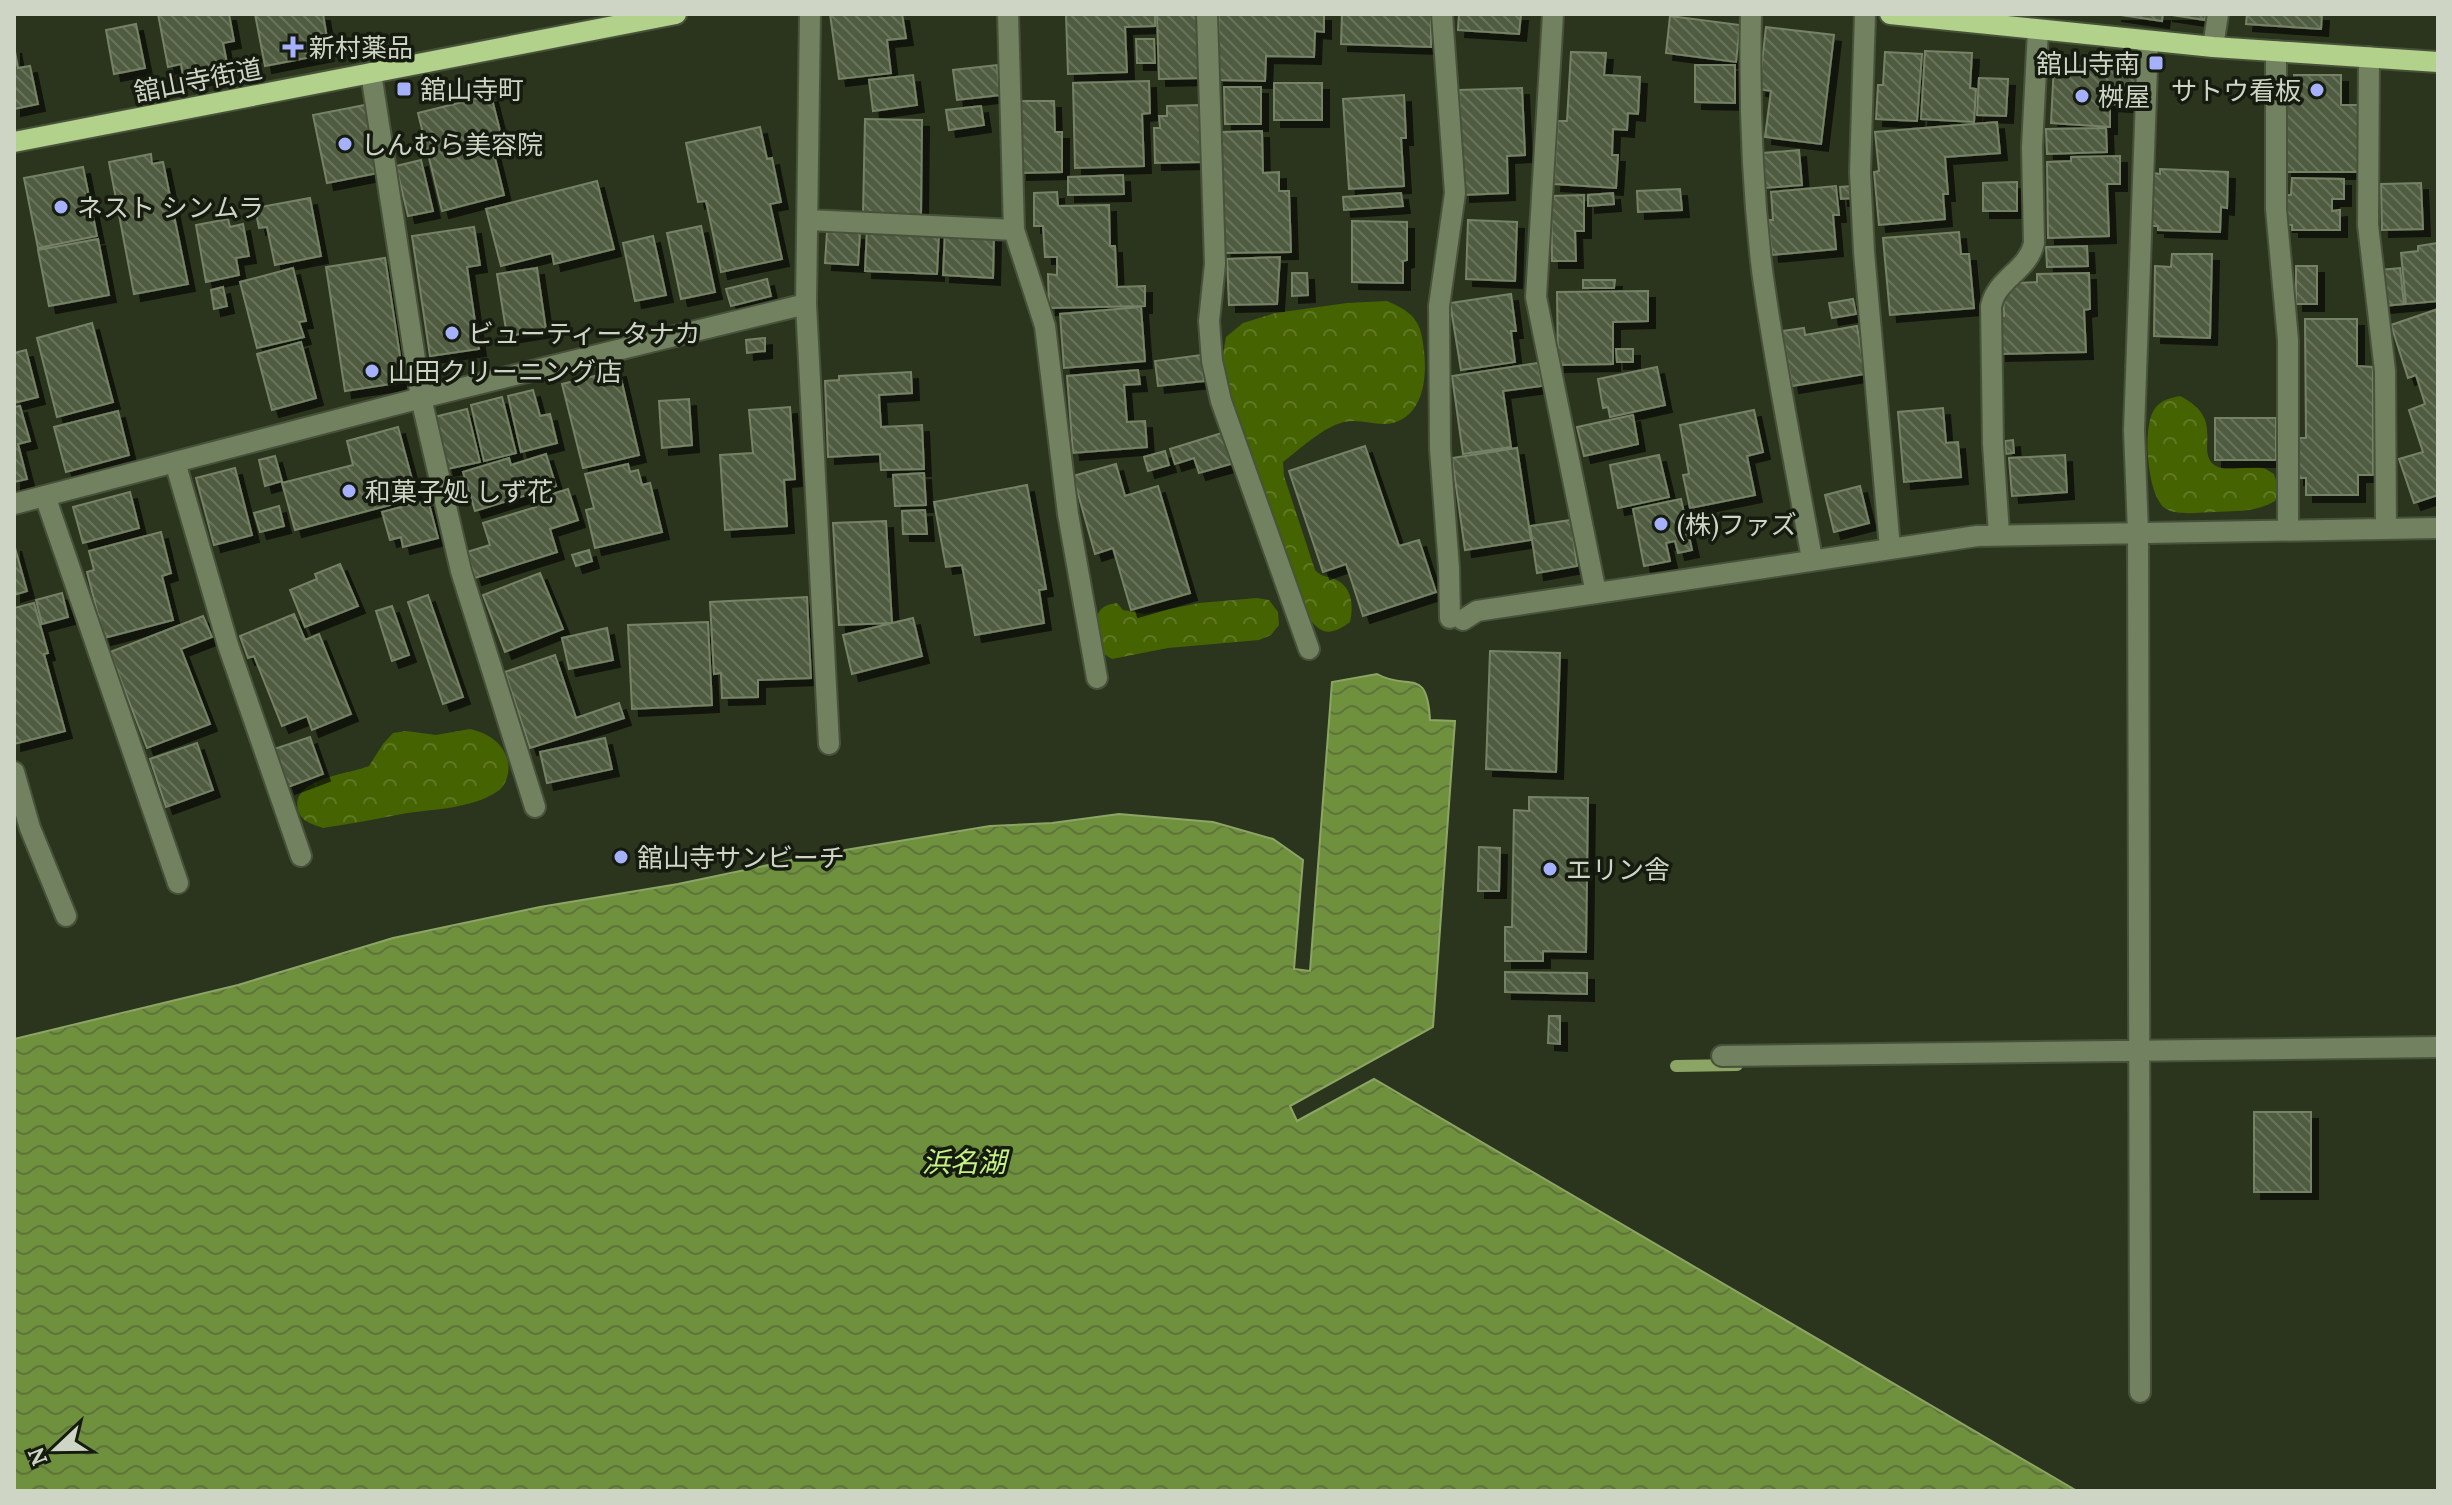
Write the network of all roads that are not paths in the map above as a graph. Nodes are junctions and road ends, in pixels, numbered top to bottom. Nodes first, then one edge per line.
1 (676, 14) edge
2 (810, 14) edge
3 (1008, 14) edge
4 (1207, 14) edge
5 (1442, 14) edge
6 (1553, 14) edge
7 (1751, 14) edge
8 (1865, 14) edge
9 (1890, 14) edge
10 (2218, 14) edge
11 (1942, 17) edge
12 (2038, 30) junction
13 (2148, 41) junction
14 (2213, 47) junction
15 (2276, 51) junction
16 (2369, 57) junction
17 (2438, 62) edge
18 (371, 73) junction
19 (14, 142) edge
20 (808, 220) junction
21 (1014, 230) junction
22 (806, 304) junction
23 (421, 398) junction
24 (175, 462) junction
25 (45, 496) junction
26 (14, 504) edge
27 (2438, 528) edge
28 (2386, 529) junction
29 (2288, 530) junction
30 (2138, 532) junction
31 (1999, 534) junction
32 (1890, 548) junction
33 (1812, 559) junction
34 (1596, 593) junction
35 (1309, 649) dead end
36 (1097, 678) dead end
37 (829, 744) dead end
38 (14, 772) edge
39 (535, 807) dead end
40 (301, 856) dead end
41 (178, 883) dead end
42 (66, 916) dead end
43 (2438, 1047) edge
44 (2140, 1051) junction
45 (1722, 1056) dead end
46 (2140, 1392) dead end

1 - 18 main road, 舘山寺街道
2 - 20 street
3 - 21 street
4 - 35 street
5 - 34 street
6 - 34 street
7 - 33 street
8 - 32 street
9 - 11 main road
10 - 14 street
11 - 12 main road
12 - 13 main road
12 - 31 street
13 - 14 main road
13 - 30 street
14 - 15 main road
15 - 16 main road
15 - 29 street
16 - 17 main road
16 - 28 street
18 - 19 main road, 舘山寺街道
18 - 23 street
20 - 21 street
20 - 22 street
21 - 36 street
22 - 23 street
22 - 37 street
23 - 24 street
23 - 39 street
24 - 25 street
24 - 40 street
25 - 26 street
25 - 41 street
27 - 28 street
28 - 29 street
29 - 30 street
30 - 31 street
30 - 44 street
31 - 32 street
32 - 33 street
33 - 34 street
38 - 42 street
43 - 44 street
44 - 45 street
44 - 46 street

